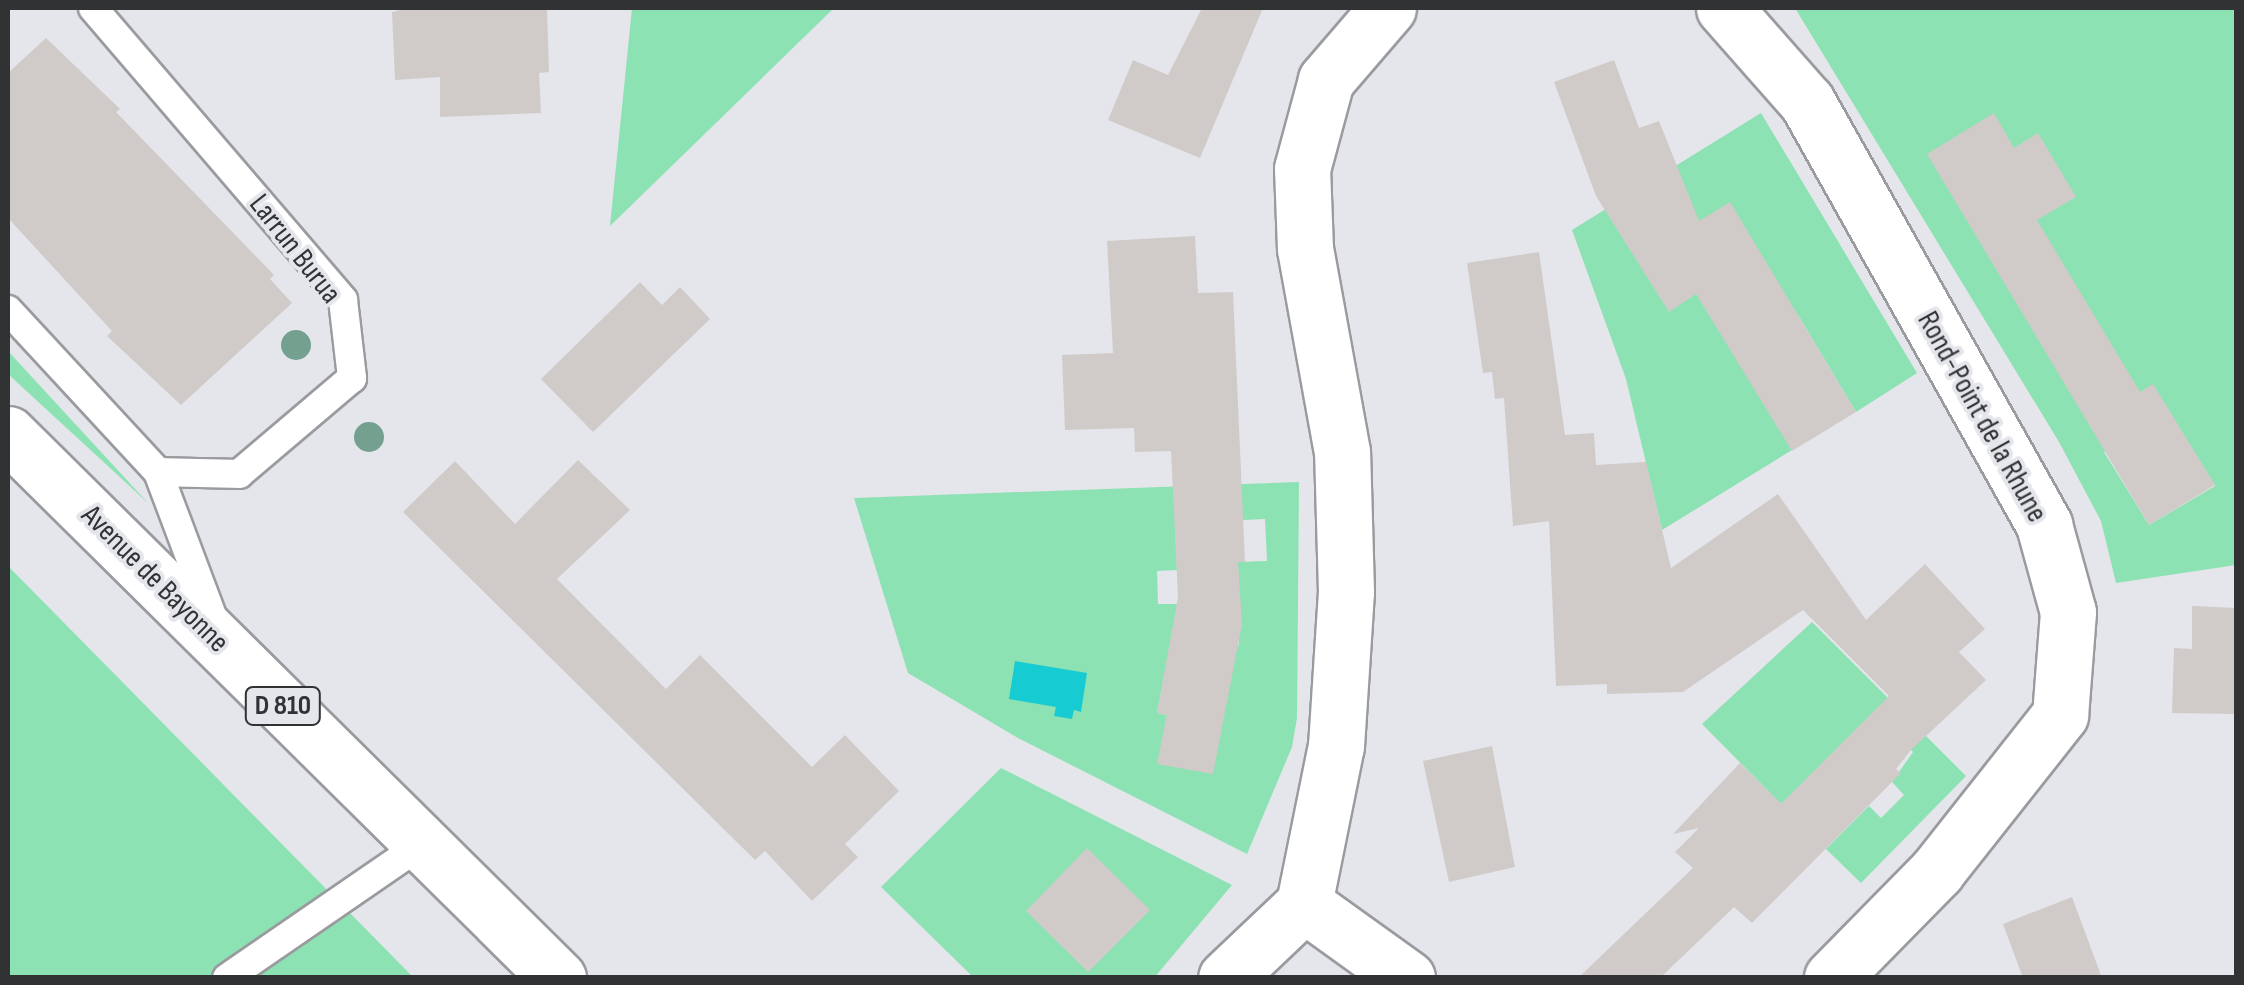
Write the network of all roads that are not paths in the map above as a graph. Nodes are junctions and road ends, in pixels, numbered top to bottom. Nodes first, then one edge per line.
1 (93, 8) edge
2 (1388, 8) edge
3 (1724, 8) edge
4 (8, 310) edge
5 (8, 434) edge
6 (158, 472) junction
7 (224, 648) junction
8 (422, 844) junction
9 (1304, 904) junction
10 (228, 978) edge
11 (558, 978) edge
12 (1226, 978) edge
13 (1407, 978) edge
14 (1832, 978) edge

1 - 6 lane, Larrun Burua
2 - 9 street
3 - 14 street, Rond-Point de la Rhune
4 - 6 lane
5 - 7 street, Avenue de Bayonne / D 810
6 - 7 lane
7 - 8 street, Avenue de Bayonne / D 810
8 - 10 lane
8 - 11 street, Avenue de Bayonne / D 810
9 - 12 street
9 - 13 street

